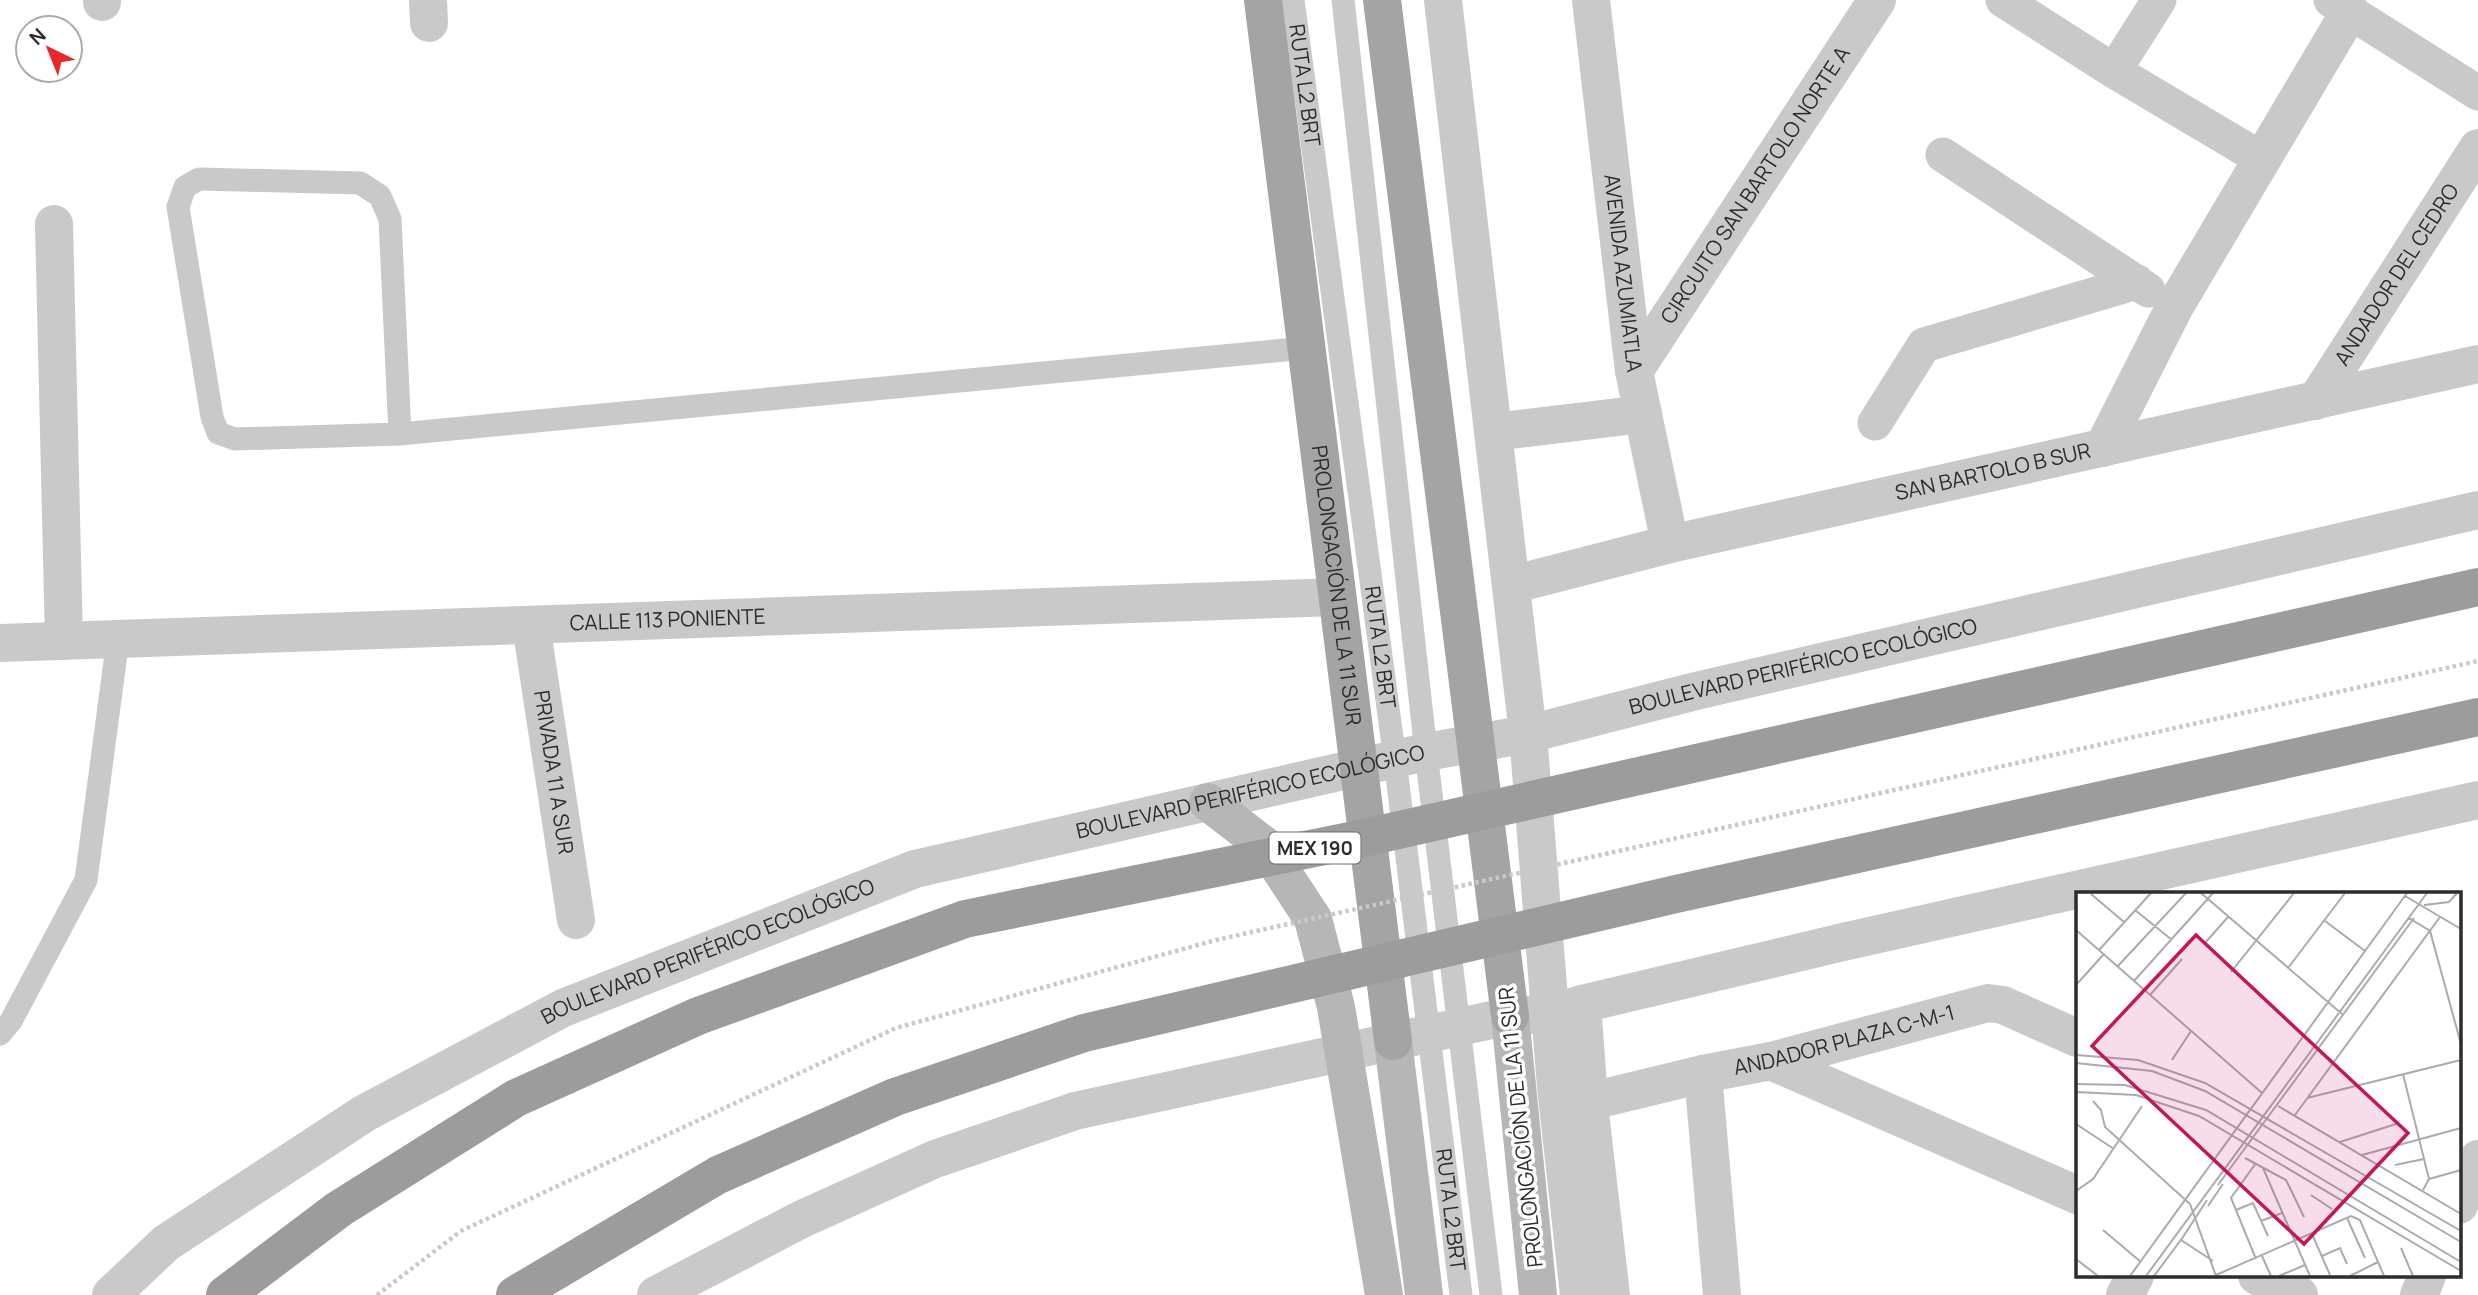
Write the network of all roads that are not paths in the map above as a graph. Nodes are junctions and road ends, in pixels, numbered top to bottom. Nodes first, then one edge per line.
1 (1263, 0) edge
2 (1293, 0) edge
3 (1343, 0) edge
4 (1382, 0) edge
5 (1443, 0) edge
6 (1591, 0) edge
7 (1878, 0) edge
8 (2003, 0) edge
9 (2159, 0) edge
10 (2340, 6) edge
11 (2114, 71) junction
12 (2478, 93) edge
13 (2478, 148) edge
14 (1943, 155) dead end
15 (2262, 159) junction
16 (54, 224) dead end
17 (2137, 282) junction
18 (2175, 306) junction
19 (1306, 348) junction
20 (2478, 364) edge
21 (1634, 371) junction
22 (2316, 401) junction
23 (1643, 414) junction
24 (1875, 423) dead end
25 (1493, 432) junction
26 (400, 434) junction
27 (2104, 448) junction
28 (2478, 510) edge
29 (1670, 544) junction
30 (1511, 585) junction
31 (2478, 587) edge
32 (1337, 597) junction
33 (531, 625) junction
34 (118, 639) junction
35 (64, 641) junction
36 (0, 643) edge
37 (2478, 717) edge
38 (1528, 734) junction
39 (1476, 743) junction
40 (1393, 760) junction
41 (2478, 800) edge
42 (1208, 802) junction
43 (576, 920) dead end
44 (1566, 1009) junction
45 (1510, 1016) junction
46 (0, 1034) edge
47 (1427, 1034) junction
48 (2076, 1038) edge
49 (1345, 1051) junction
50 (1771, 1061) junction
51 (1703, 1074) junction
52 (1604, 1098) dead end
53 (2076, 1195) edge
54 (2134, 1278) edge
55 (2261, 1278) edge
56 (2426, 1278) edge
57 (111, 1295) edge
58 (225, 1295) edge
59 (515, 1295) edge
60 (656, 1295) edge
61 (1384, 1295) edge
62 (1424, 1295) edge
63 (1461, 1295) edge
64 (1490, 1295) edge
65 (1538, 1295) edge
66 (1579, 1295) edge
67 (1611, 1295) edge
68 (1722, 1295) edge
69 (2125, 1295) edge
70 (2299, 1295) edge
71 (2419, 1295) edge

1 - 19 main road, PROLONGACIÓN DE LA 11 SUR
2 - 40 lane, RUTA L2 BRT
3 - 40 lane, RUTA L2 BRT
4 - 39 main road, PROLONGACIÓN DE LA 11 SUR
5 - 25 street
6 - 21 street, AVENIDA AZUMIATLA
7 - 21 street, CIRCUITO SAN BARTOLO NORTE A
8 - 11 street
9 - 11 street
10 - 12 street
10 - 15 street
11 - 15 street
13 - 22 street, ANDADOR DEL CEDRO
14 - 17 street
15 - 18 street
16 - 35 street
17 - 18 street
17 - 24 street
18 - 27 street
19 - 26 lane
19 - 32 main road, PROLONGACIÓN DE LA 11 SUR
20 - 22 street, SAN BARTOLO B SUR
21 - 23 street, AVENIDA AZUMIATLA
22 - 27 street, SAN BARTOLO B SUR
23 - 25 street
23 - 29 street, AVENIDA AZUMIATLA
25 - 30 street
26 - 26 lane
27 - 29 street, SAN BARTOLO B SUR
28 - 38 street, BOULEVARD PERIFÉRICO ECOLÓGICO
29 - 30 street, SAN BARTOLO B SUR
30 - 38 street
31 - 58 highway, MEX 190, bridge
32 - 33 street, CALLE 113 PONIENTE
32 - 40 main road, PROLONGACIÓN DE LA 11 SUR
33 - 34 street, CALLE 113 PONIENTE
33 - 43 street, PRIVADA 11 A SUR
34 - 35 street, CALLE 113 PONIENTE
34 - 46 lane
35 - 36 street, CALLE 113 PONIENTE
37 - 59 highway, bridge
38 - 39 street, BOULEVARD PERIFÉRICO ECOLÓGICO
38 - 44 street
39 - 40 street, BOULEVARD PERIFÉRICO ECOLÓGICO
39 - 45 main road, PROLONGACIÓN DE LA 11 SUR
40 - 42 street, BOULEVARD PERIFÉRICO ECOLÓGICO
40 - 47 main road, PROLONGACIÓN DE LA 11 SUR
40 - 47 lane, RUTA L2 BRT
41 - 44 street
42 - 49 main road
42 - 57 street, BOULEVARD PERIFÉRICO ECOLÓGICO
44 - 45 street
44 - 66 street
44 - 67 street
45 - 47 street
45 - 65 main road, PROLONGACIÓN DE LA 11 SUR
47 - 49 street
47 - 62 main road, PROLONGACIÓN DE LA 11 SUR
47 - 63 lane, RUTA L2 BRT
47 - 64 lane, RUTA L2 BRT
48 - 50 street, ANDADOR PLAZA C-M-1
49 - 60 street
49 - 61 main road
50 - 51 street, ANDADOR PLAZA C-M-1
50 - 53 street
51 - 52 street, ANDADOR PLAZA C-M-1
51 - 68 street
54 - 69 street
55 - 70 street
56 - 71 street

